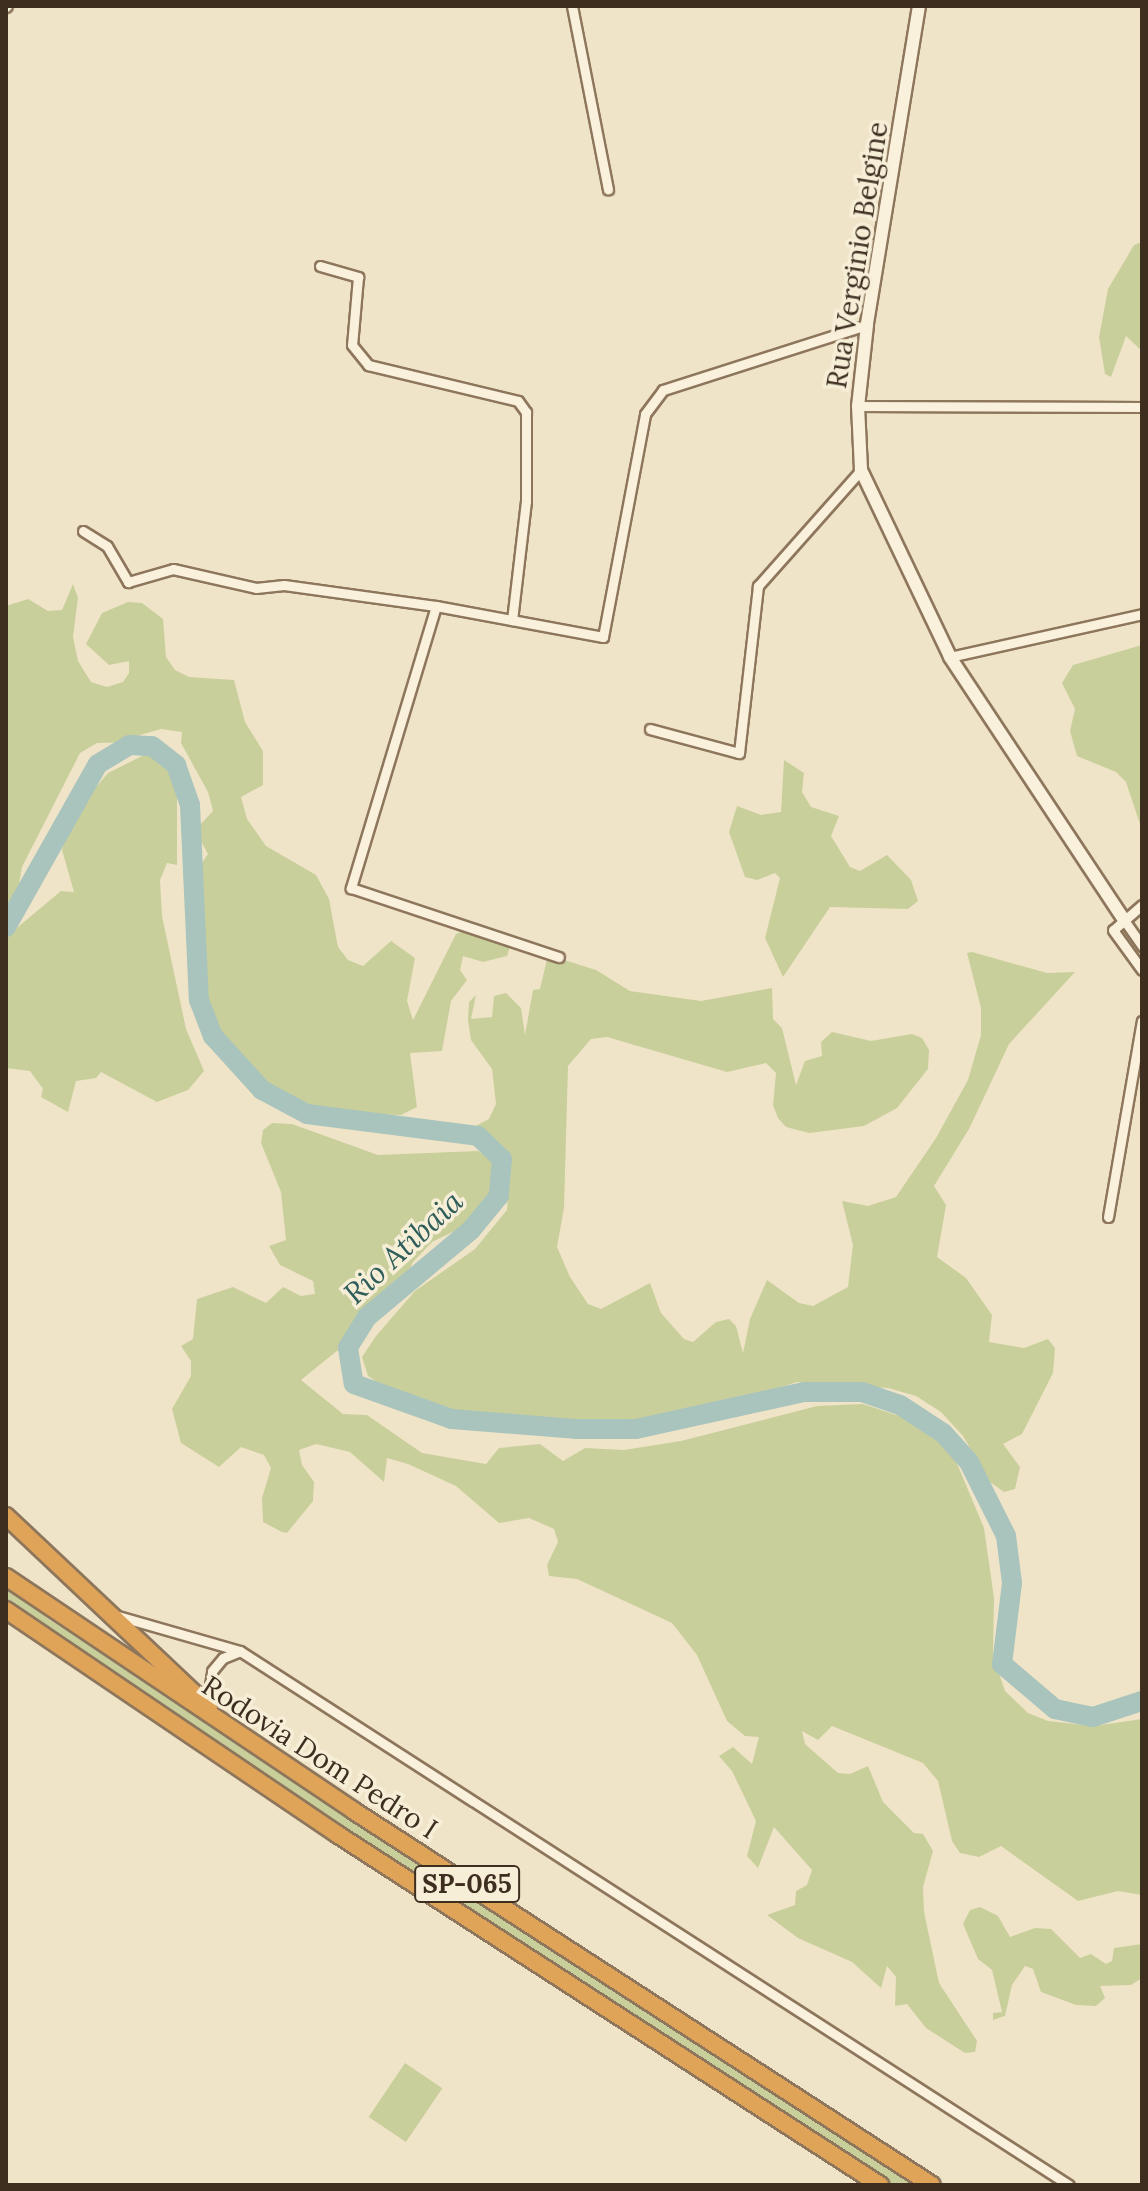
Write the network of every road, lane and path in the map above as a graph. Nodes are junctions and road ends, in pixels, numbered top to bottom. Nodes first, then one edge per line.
1 (572, 6) edge
2 (919, 6) edge
3 (608, 190) dead end
4 (320, 266) dead end
5 (867, 325) junction
6 (858, 406) junction
7 (1142, 407) edge
8 (861, 470) junction
9 (83, 531) dead end
10 (436, 606) junction
11 (1142, 614) edge
12 (512, 620) junction
13 (950, 657) junction
14 (650, 729) dead end
15 (1142, 905) edge
16 (1124, 920) junction
17 (1142, 946) edge
18 (559, 957) dead end
19 (1142, 970) edge
20 (1142, 1021) edge
21 (1138, 1085) edge
22 (1108, 1217) dead end
23 (6, 1516) edge
24 (6, 1577) edge
25 (6, 1610) edge
26 (115, 1615) junction
27 (240, 1651) junction
28 (207, 1706) junction
29 (276, 1760) junction
30 (880, 2185) edge
31 (932, 2185) edge
32 (1069, 2185) edge

1 - 3 street
2 - 5 street, Rua Verginio Belgine
4 - 12 street
5 - 6 street, Rua Verginio Belgine
5 - 12 street
6 - 7 street
6 - 8 street, Rua Verginio Belgine
8 - 13 street, Rua Verginio Belgine
8 - 14 street
9 - 10 street
10 - 12 street
10 - 18 street
11 - 13 street
13 - 16 street, Rua Verginio Belgine
15 - 16 street
16 - 17 street
16 - 19 street
20 - 21 street
21 - 22 street
23 - 26 highway
24 - 29 highway, Rodovia Dom Pedro I / SP-065
25 - 30 highway, Rodovia Dom Pedro I / SP-065
26 - 27 street
26 - 28 highway
27 - 28 street
27 - 32 street
28 - 29 highway
29 - 31 highway, Rodovia Dom Pedro I / SP-065

